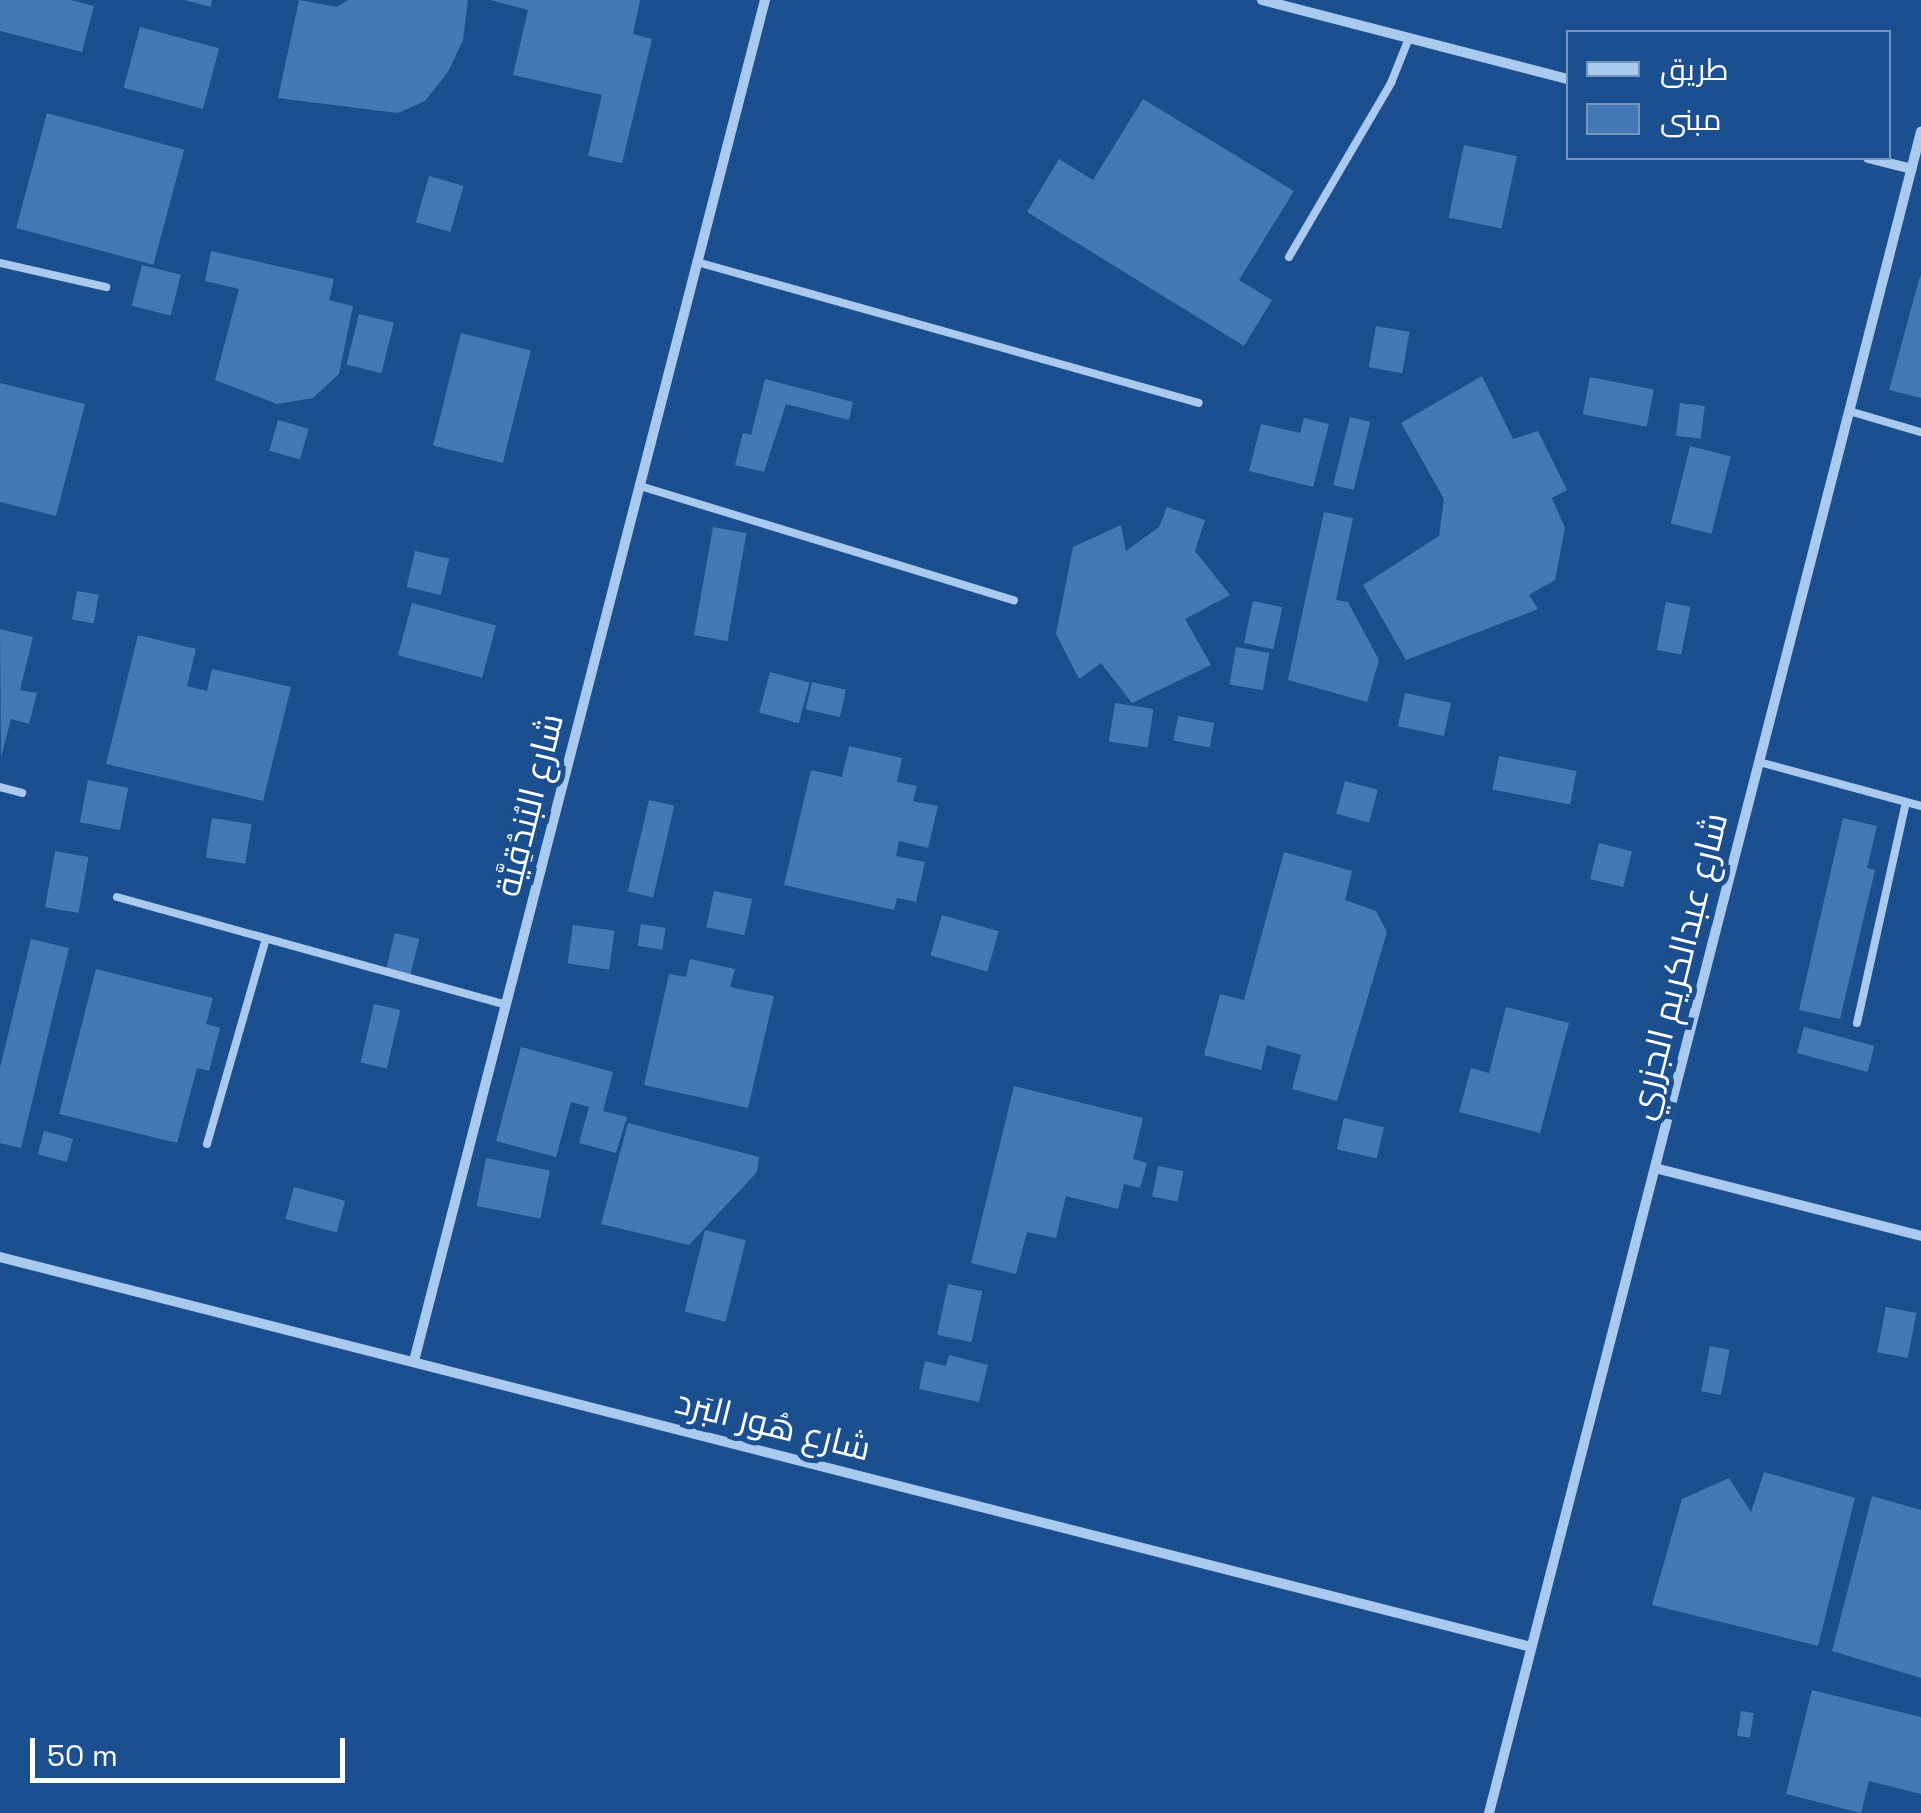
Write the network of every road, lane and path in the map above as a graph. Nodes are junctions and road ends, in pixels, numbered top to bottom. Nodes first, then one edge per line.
1 (765, 0) edge
2 (1262, 0) edge
3 (1409, 38) junction
4 (1566, 78) edge
5 (1921, 132) edge
6 (1876, 160) edge
7 (1912, 169) junction
8 (1289, 258) dead end
9 (697, 262) junction
10 (0, 263) edge
11 (106, 287) dead end
12 (1199, 403) dead end
13 (1849, 412) junction
14 (1921, 432) edge
15 (640, 486) junction
16 (1014, 600) dead end
17 (1759, 762) junction
18 (0, 787) edge
19 (22, 793) dead end
20 (1906, 802) junction
21 (1921, 806) edge
22 (117, 898) dead end
23 (266, 938) junction
24 (506, 1005) junction
25 (1857, 1023) dead end
26 (207, 1144) dead end
27 (1655, 1168) junction
28 (1921, 1236) edge
29 (0, 1257) edge
30 (414, 1362) junction
31 (1531, 1647) junction
32 (1489, 1813) edge

1 - 9 street, شارع البُندُقِيَّة
2 - 3 street
3 - 4 street
3 - 8 lane
5 - 7 street, شارع عبدالكريم الجزري
6 - 7 street
7 - 13 street, شارع عبدالكريم الجزري
9 - 12 lane
9 - 15 street, شارع البُندُقِيَّة
10 - 11 lane
13 - 14 lane
13 - 17 street, شارع عبدالكريم الجزري
15 - 16 lane
15 - 24 street, شارع البُندُقِيَّة
17 - 20 lane
17 - 27 street, شارع عبدالكريم الجزري
18 - 19 lane
20 - 21 lane
20 - 25 lane
22 - 23 lane
23 - 24 lane
23 - 26 lane
24 - 30 street, شارع البُندُقِيَّة
27 - 28 street
27 - 31 street, شارع عبدالكريم الجزري
29 - 30 street, شارع هُور البَرد
30 - 31 street, شارع هُور البَرد
31 - 32 street, شارع عبدالكريم الجزري

